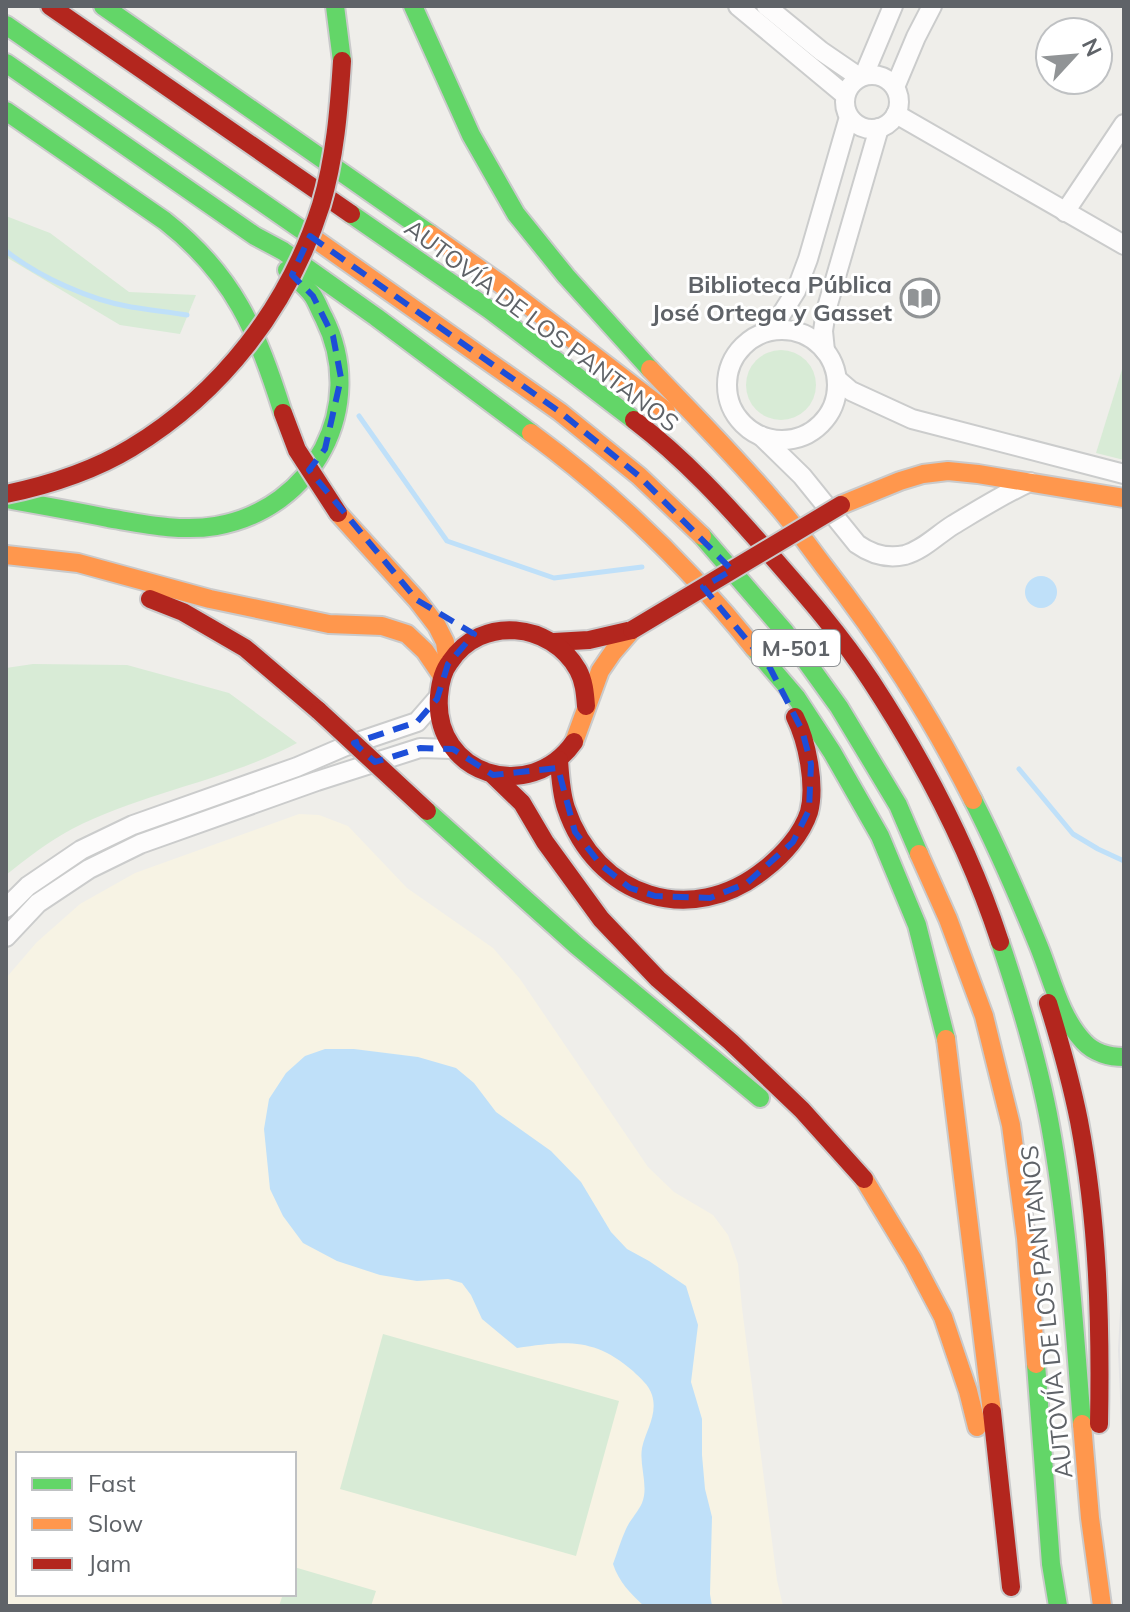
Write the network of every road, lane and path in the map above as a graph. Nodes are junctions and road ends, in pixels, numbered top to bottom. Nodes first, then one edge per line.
1 (50, 6) edge
2 (103, 6) edge
3 (335, 6) edge
4 (413, 6) edge
5 (423, 6) edge
6 (738, 6) edge
7 (766, 6) edge
8 (893, 6) edge
9 (932, 6) edge
10 (6, 25) edge
11 (438, 62) junction
12 (6, 63) edge
13 (862, 76) junction
14 (895, 87) junction
15 (845, 95) junction
16 (6, 111) edge
17 (896, 114) junction
18 (849, 117) junction
19 (1124, 124) edge
20 (879, 128) junction
21 (1065, 212) junction
22 (255, 236) junction
23 (1124, 245) edge
24 (764, 332) junction
25 (825, 351) junction
26 (837, 379) junction
27 (761, 436) junction
28 (1124, 474) edge
29 (1031, 482) junction
30 (6, 496) edge
31 (1124, 498) edge
32 (807, 545) junction
33 (6, 555) edge
34 (34, 559) junction
35 (417, 600) junction
36 (632, 630) junction
37 (484, 633) junction
38 (554, 642) junction
39 (770, 668) junction
40 (445, 670) junction
41 (437, 699) junction
42 (586, 706) junction
43 (453, 749) junction
44 (559, 760) junction
45 (493, 775) junction
46 (6, 908) edge
47 (1024, 915) junction
48 (6, 937) edge
49 (1124, 1057) edge
50 (769, 1106) dead end
51 (793, 1127) dead end
52 (913, 1260) junction
53 (1090, 1518) junction
54 (1011, 1587) junction
55 (1015, 1606) edge
56 (1058, 1606) edge
57 (1102, 1606) edge

1 - 53 main road, AUTOVÍA DE LOS PANTANOS / M-501
2 - 32 main road
3 - 30 main road, bridge
4 - 11 main road
5 - 11 main road
6 - 15 street
7 - 13 street
8 - 13 street
9 - 14 street
10 - 56 main road, AUTOVÍA DE LOS PANTANOS / M-501
11 - 32 main road
12 - 22 main road
13 - 14 street
13 - 15 street
14 - 17 street
15 - 18 street
16 - 35 main road, bridge
17 - 20 street
17 - 21 street
18 - 20 street
18 - 24 street
19 - 21 street
20 - 25 street
21 - 23 street
22 - 30 main road
22 - 39 main road
24 - 25 street
24 - 27 street
25 - 26 street
26 - 27 street
26 - 28 street
27 - 29 street
29 - 31 main road
29 - 36 main road, bridge
32 - 47 main road
33 - 34 main road
34 - 40 main road
34 - 50 main road, bridge
35 - 37 main road
35 - 40 main road
36 - 38 main road
36 - 42 main road
37 - 38 main road
37 - 40 main road
38 - 42 main road
39 - 44 main road
39 - 54 main road
40 - 41 main road
41 - 43 main road
41 - 46 street
42 - 44 main road
43 - 45 main road
43 - 48 street
44 - 45 main road
45 - 52 main road
47 - 49 main road
47 - 53 main road
51 - 52 main road
52 - 54 main road
53 - 57 main road, AUTOVÍA DE LOS PANTANOS / M-501
54 - 55 main road

